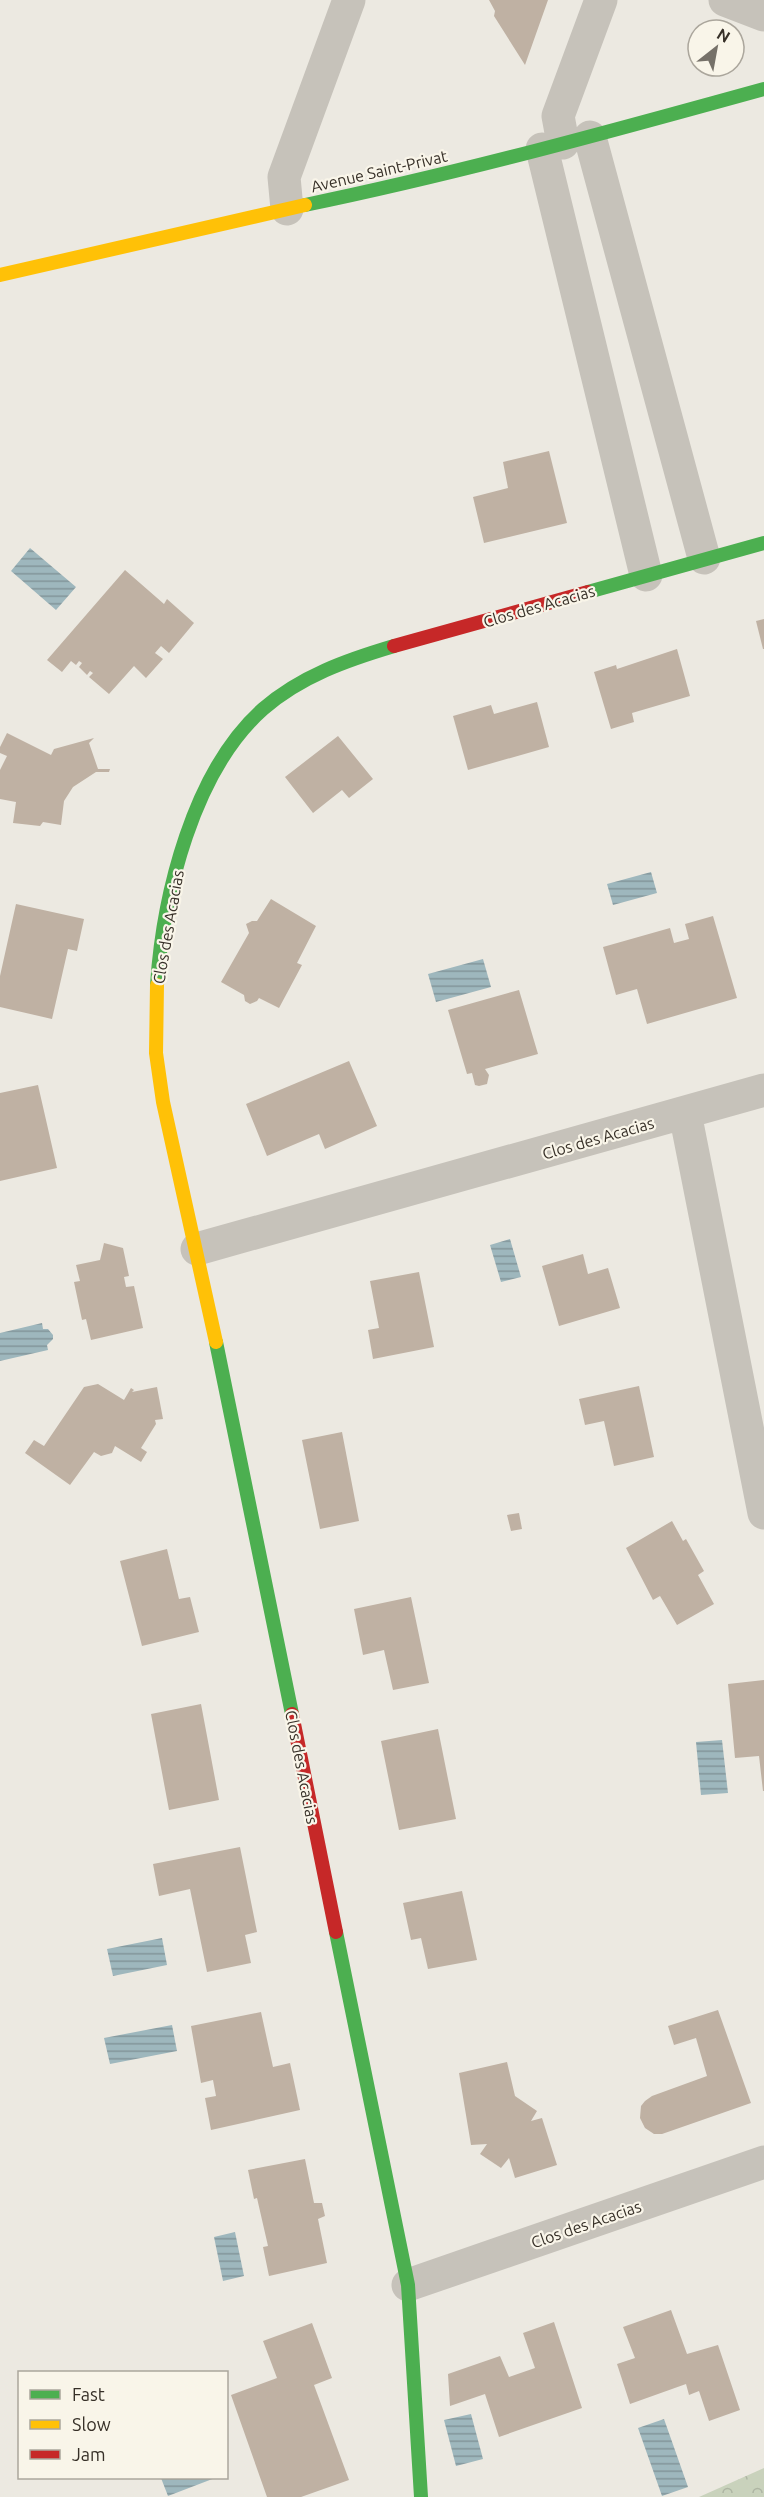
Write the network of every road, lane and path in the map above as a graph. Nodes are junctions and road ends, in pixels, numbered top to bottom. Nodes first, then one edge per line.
1 (349, 0) edge
2 (601, 0) edge
3 (725, 0) edge
4 (764, 15) edge
5 (764, 90) edge
6 (565, 143) junction
7 (287, 209) junction
8 (0, 275) edge
9 (764, 543) edge
10 (704, 558) junction
11 (646, 575) junction
12 (764, 1090) edge
13 (685, 1113) junction
14 (197, 1249) junction
15 (764, 1512) edge
16 (764, 2162) edge
17 (408, 2285) junction
18 (421, 2497) edge

1 - 7 street
2 - 6 street
3 - 4 street
5 - 6 street, Avenue Saint-Privat
6 - 7 street, Avenue Saint-Privat
6 - 10 street
6 - 11 street
7 - 8 street, Avenue Saint-Privat
9 - 10 street, Clos des Acacias
10 - 11 street, Clos des Acacias
11 - 14 street, Clos des Acacias
12 - 13 street, Clos des Acacias
13 - 14 street, Clos des Acacias
13 - 15 street
14 - 17 street, Clos des Acacias
16 - 17 street, Clos des Acacias
17 - 18 street, Clos des Acacias

